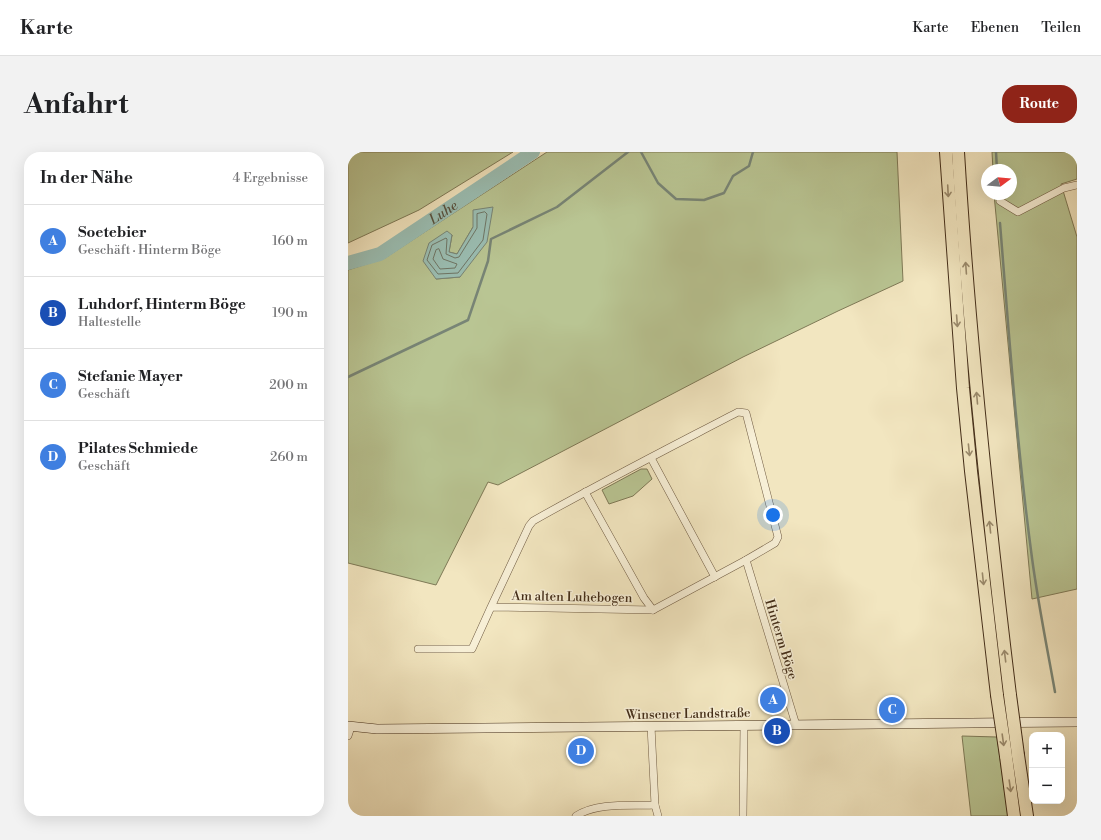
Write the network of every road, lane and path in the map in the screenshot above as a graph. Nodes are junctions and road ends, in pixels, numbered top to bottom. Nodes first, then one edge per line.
1 (946, 152) edge
2 (958, 152) edge
3 (1077, 184) edge
4 (1000, 201) dead end
5 (651, 458) junction
6 (585, 492) junction
7 (746, 560) junction
8 (715, 577) junction
9 (491, 607) junction
10 (653, 610) junction
11 (418, 649) dead end
12 (1077, 722) edge
13 (744, 725) junction
14 (796, 725) junction
15 (651, 726) junction
16 (350, 727) edge
17 (348, 736) edge
18 (655, 805) junction
19 (576, 816) edge
20 (658, 816) edge
21 (743, 816) edge
22 (1014, 816) edge
23 (1027, 816) edge

1 -> 22 highway, bridge
23 -> 2 highway, bridge
3 - 4 street
5 - 6 street, Am alten Luhebogen
5 - 7 street, Am alten Luhebogen
5 - 8 street
6 - 9 street, Am alten Luhebogen
6 - 10 street, Am alten Luhebogen
7 - 8 street, Am alten Luhebogen
7 - 14 street, Hinterm Böge
8 - 10 street, Am alten Luhebogen
9 - 10 street, Am alten Luhebogen
9 - 11 street, Am alten Luhebogen
12 - 14 main road, Winsener Landstraße
13 - 14 main road, Winsener Landstraße
13 - 15 main road, Winsener Landstraße
13 - 21 street
15 - 16 main road, Winsener Landstraße
15 - 18 street
16 - 17 street
18 - 19 street
18 - 20 street

